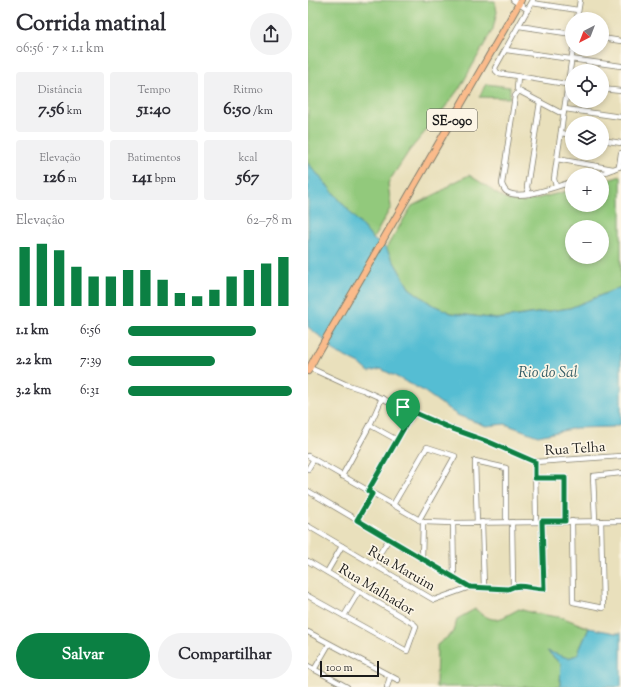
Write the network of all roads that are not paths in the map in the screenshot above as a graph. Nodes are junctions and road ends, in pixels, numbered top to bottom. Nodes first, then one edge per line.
1 (580, 0) edge
2 (517, 2) edge
3 (532, 2) edge
4 (528, 10) junction
5 (578, 10) joint
6 (519, 26) junction
7 (565, 33) edge
8 (609, 39) edge
9 (621, 41) edge
10 (506, 50) junction
11 (572, 56) edge
12 (571, 59) junction
13 (571, 64) edge
14 (621, 66) edge
15 (518, 77) junction
16 (565, 83) edge
17 (609, 90) edge
18 (519, 91) junction
19 (621, 91) edge
20 (540, 102) junction
21 (565, 106) edge
22 (564, 110) junction
23 (621, 117) edge
24 (562, 133) junction
25 (565, 134) edge
26 (609, 141) edge
27 (621, 143) edge
28 (621, 153) edge
29 (557, 160) junction
30 (620, 166) edge
31 (613, 169) junction
32 (609, 171) edge
33 (565, 184) edge
34 (556, 186) junction
35 (529, 194) junction
36 (309, 369) edge
37 (382, 398) junction
38 (413, 412) junction
39 (370, 425) junction
40 (397, 440) junction
41 (308, 456) edge
42 (621, 456) edge
43 (314, 459) junction
44 (535, 462) junction
45 (308, 469) edge
46 (621, 473) edge
47 (342, 476) junction
48 (535, 478) junction
49 (308, 491) edge
50 (370, 492) junction
51 (393, 505) junction
52 (357, 520) junction
53 (596, 520) junction
54 (621, 520) edge
55 (421, 521) junction
56 (539, 521) junction
57 (565, 521) junction
58 (572, 521) junction
59 (601, 521) junction
60 (506, 522) junction
61 (512, 522) junction
62 (453, 523) junction
63 (479, 523) junction
64 (308, 526) edge
65 (389, 539) junction
66 (342, 546) junction
67 (422, 559) junction
68 (308, 561) edge
69 (374, 564) junction
70 (327, 572) junction
71 (454, 576) junction
72 (470, 587) junction
73 (513, 587) junction
74 (484, 588) junction
75 (359, 591) junction
76 (310, 597) edge
77 (308, 603) edge
78 (344, 616) junction
79 (308, 632) edge
80 (329, 644) junction
81 (308, 666) edge
82 (314, 670) junction
83 (390, 677) junction
84 (398, 680) dead end
85 (347, 687) edge
86 (387, 687) edge

1 - 5 street
2 - 4 street
2 - 36 main road, SE-090
3 - 4 street
3 - 5 street
4 - 6 street
6 - 7 street
6 - 10 street
8 - 9 street
10 - 12 street
10 - 15 street
11 - 12 street
12 - 13 street
12 - 14 street
15 - 16 street
15 - 18 street
17 - 19 street
18 - 20 street
18 - 35 street
20 - 22 street
20 - 35 street
21 - 22 street
22 - 23 street
22 - 24 street
24 - 25 street
24 - 29 street
26 - 27 street
28 - 30 street
29 - 31 street
29 - 34 street
30 - 31 street
31 - 32 street
33 - 34 street
34 - 35 street
36 - 37 street, Rua Telha
37 - 38 street, Rua Telha
37 - 39 street
38 - 40 street
38 - 44 street, Rua Telha
39 - 40 street
39 - 47 street
40 - 50 street
41 - 43 street
42 - 44 street, Rua Telha
43 - 45 street
43 - 47 street
44 - 48 street
46 - 53 street
47 - 50 street
48 - 56 street
48 - 57 street
49 - 52 street, Rua Maruim
50 - 51 street
50 - 52 street
51 - 55 street
51 - 55 street
52 - 65 street, Rua Maruim
53 - 58 street
53 - 59 street
54 - 59 street
55 - 62 street
55 - 67 street
56 - 57 street
56 - 61 street
56 - 73 street
57 - 58 street
58 - 59 street
60 - 61 street
60 - 63 street
60 - 63 street
61 - 73 street
62 - 63 street
62 - 71 street
63 - 74 street
64 - 66 street, Rua Maruim
65 - 67 street, Rua Maruim
65 - 69 street
66 - 69 street, Rua Maruim
66 - 70 street
67 - 71 street, Rua Maruim
68 - 70 street, Rua Malhador
69 - 72 street, Rua Maruim
70 - 75 street, Rua Malhador
71 - 72 street, Rua Maruim
72 - 74 street
73 - 74 street
75 - 78 street
75 - 78 street, Rua Malhador
76 - 77 street
76 - 78 street, Rua Malhador
79 - 80 street
80 - 82 street
80 - 83 street
81 - 82 street
82 - 85 street
83 - 84 street
83 - 86 street

